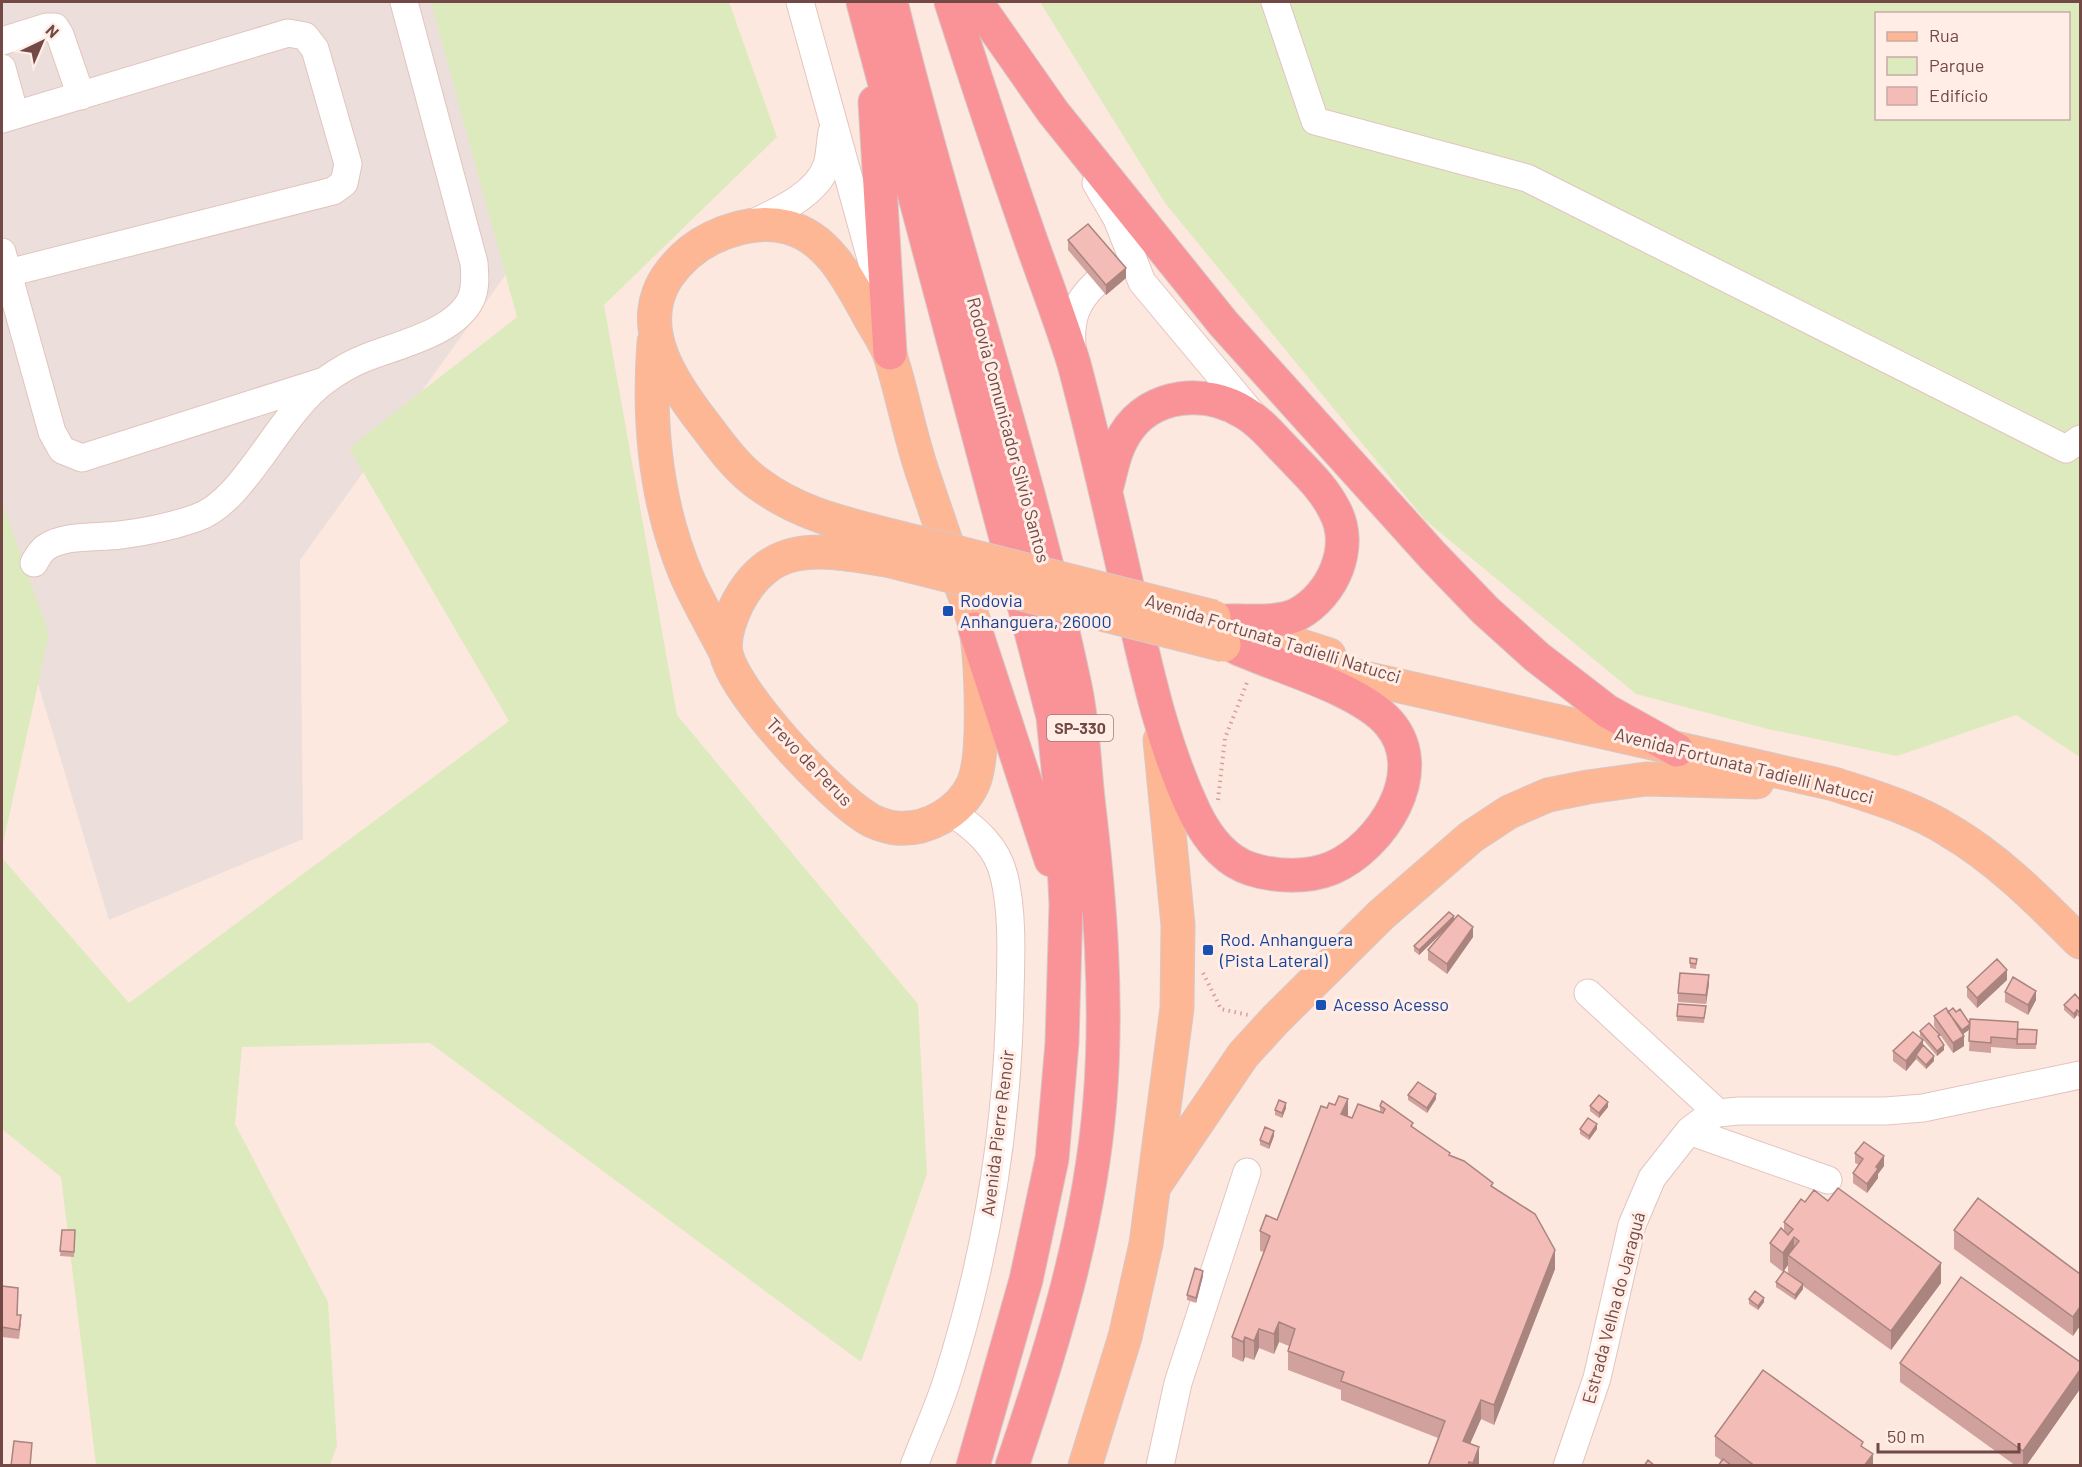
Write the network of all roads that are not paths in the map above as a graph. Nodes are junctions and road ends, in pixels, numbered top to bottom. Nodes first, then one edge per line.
1 (404, 2) edge
2 (800, 2) edge
3 (862, 2) edge
4 (891, 2) edge
5 (951, 2) edge
6 (976, 2) edge
7 (1275, 2) edge
8 (871, 34) junction
9 (2, 41) edge
10 (2, 68) edge
11 (81, 96) junction
12 (1053, 112) junction
13 (8, 117) edge
14 (833, 125) junction
15 (749, 225) junction
16 (5, 263) edge
17 (1114, 268) junction
18 (888, 314) junction
19 (655, 335) junction
20 (890, 353) junction
21 (1073, 362) junction
22 (324, 381) junction
23 (1260, 423) junction
24 (2080, 440) edge
25 (1106, 492) junction
26 (893, 549) junction
27 (34, 563) dead end
28 (975, 629) junction
29 (1231, 638) junction
30 (725, 651) junction
31 (1158, 720) junction
32 (1677, 750) junction
33 (1834, 784) junction
34 (951, 812) junction
35 (1066, 904) junction
36 (2080, 942) edge
37 (1588, 993) dead end
38 (2080, 1075) edge
39 (1718, 1113) junction
40 (1689, 1131) junction
41 (1247, 1172) dead end
42 (1828, 1180) dead end
43 (1155, 1185) junction
44 (914, 1466) edge
45 (973, 1466) edge
46 (1012, 1466) edge
47 (1085, 1466) edge
48 (1160, 1466) edge
49 (1567, 1466) edge

1 - 22 street
2 - 14 street
3 - 8 highway, Rodovia Comunicador Silvio Santos / SP-330
4 - 46 highway, Rodovia Comunicador Silvio Santos / SP-330
5 - 21 highway
6 - 12 highway
7 - 24 street
8 - 18 highway
8 - 35 highway, Rodovia Comunicador Silvio Santos / SP-330
9 - 11 street
10 - 13 street
11 - 13 street
11 - 16 street
12 - 17 street
12 - 32 highway
14 - 15 street
14 - 18 street
15 - 19 main road
15 - 20 main road
16 - 22 street
17 - 21 street
17 - 23 street
18 - 20 highway
19 - 26 main road
19 - 30 main road, Trevo de Perus
20 - 28 main road, Trevo de Perus
21 - 25 highway
22 - 27 street
23 - 25 highway
23 - 29 highway
25 - 31 highway
26 - 29 main road, Avenida Fortunata Tadielli Natucci, bridge
26 - 30 main road
28 - 34 main road, Trevo de Perus
28 - 35 highway
29 - 31 highway
29 - 32 main road, Avenida Fortunata Tadielli Natucci
30 - 34 main road, Trevo de Perus
31 - 43 main road
32 - 33 main road, Avenida Fortunata Tadielli Natucci
33 - 36 main road, Avenida Fortunata Tadielli Natucci
33 - 43 main road
34 - 44 street, Avenida Pierre Renoir
35 - 45 highway, Rodovia Comunicador Silvio Santos / SP-330
37 - 39 street
38 - 39 street
39 - 40 street, Estrada Velha do Jaraguá
40 - 42 street
40 - 49 street, Estrada Velha do Jaraguá
41 - 48 street
43 - 47 main road

